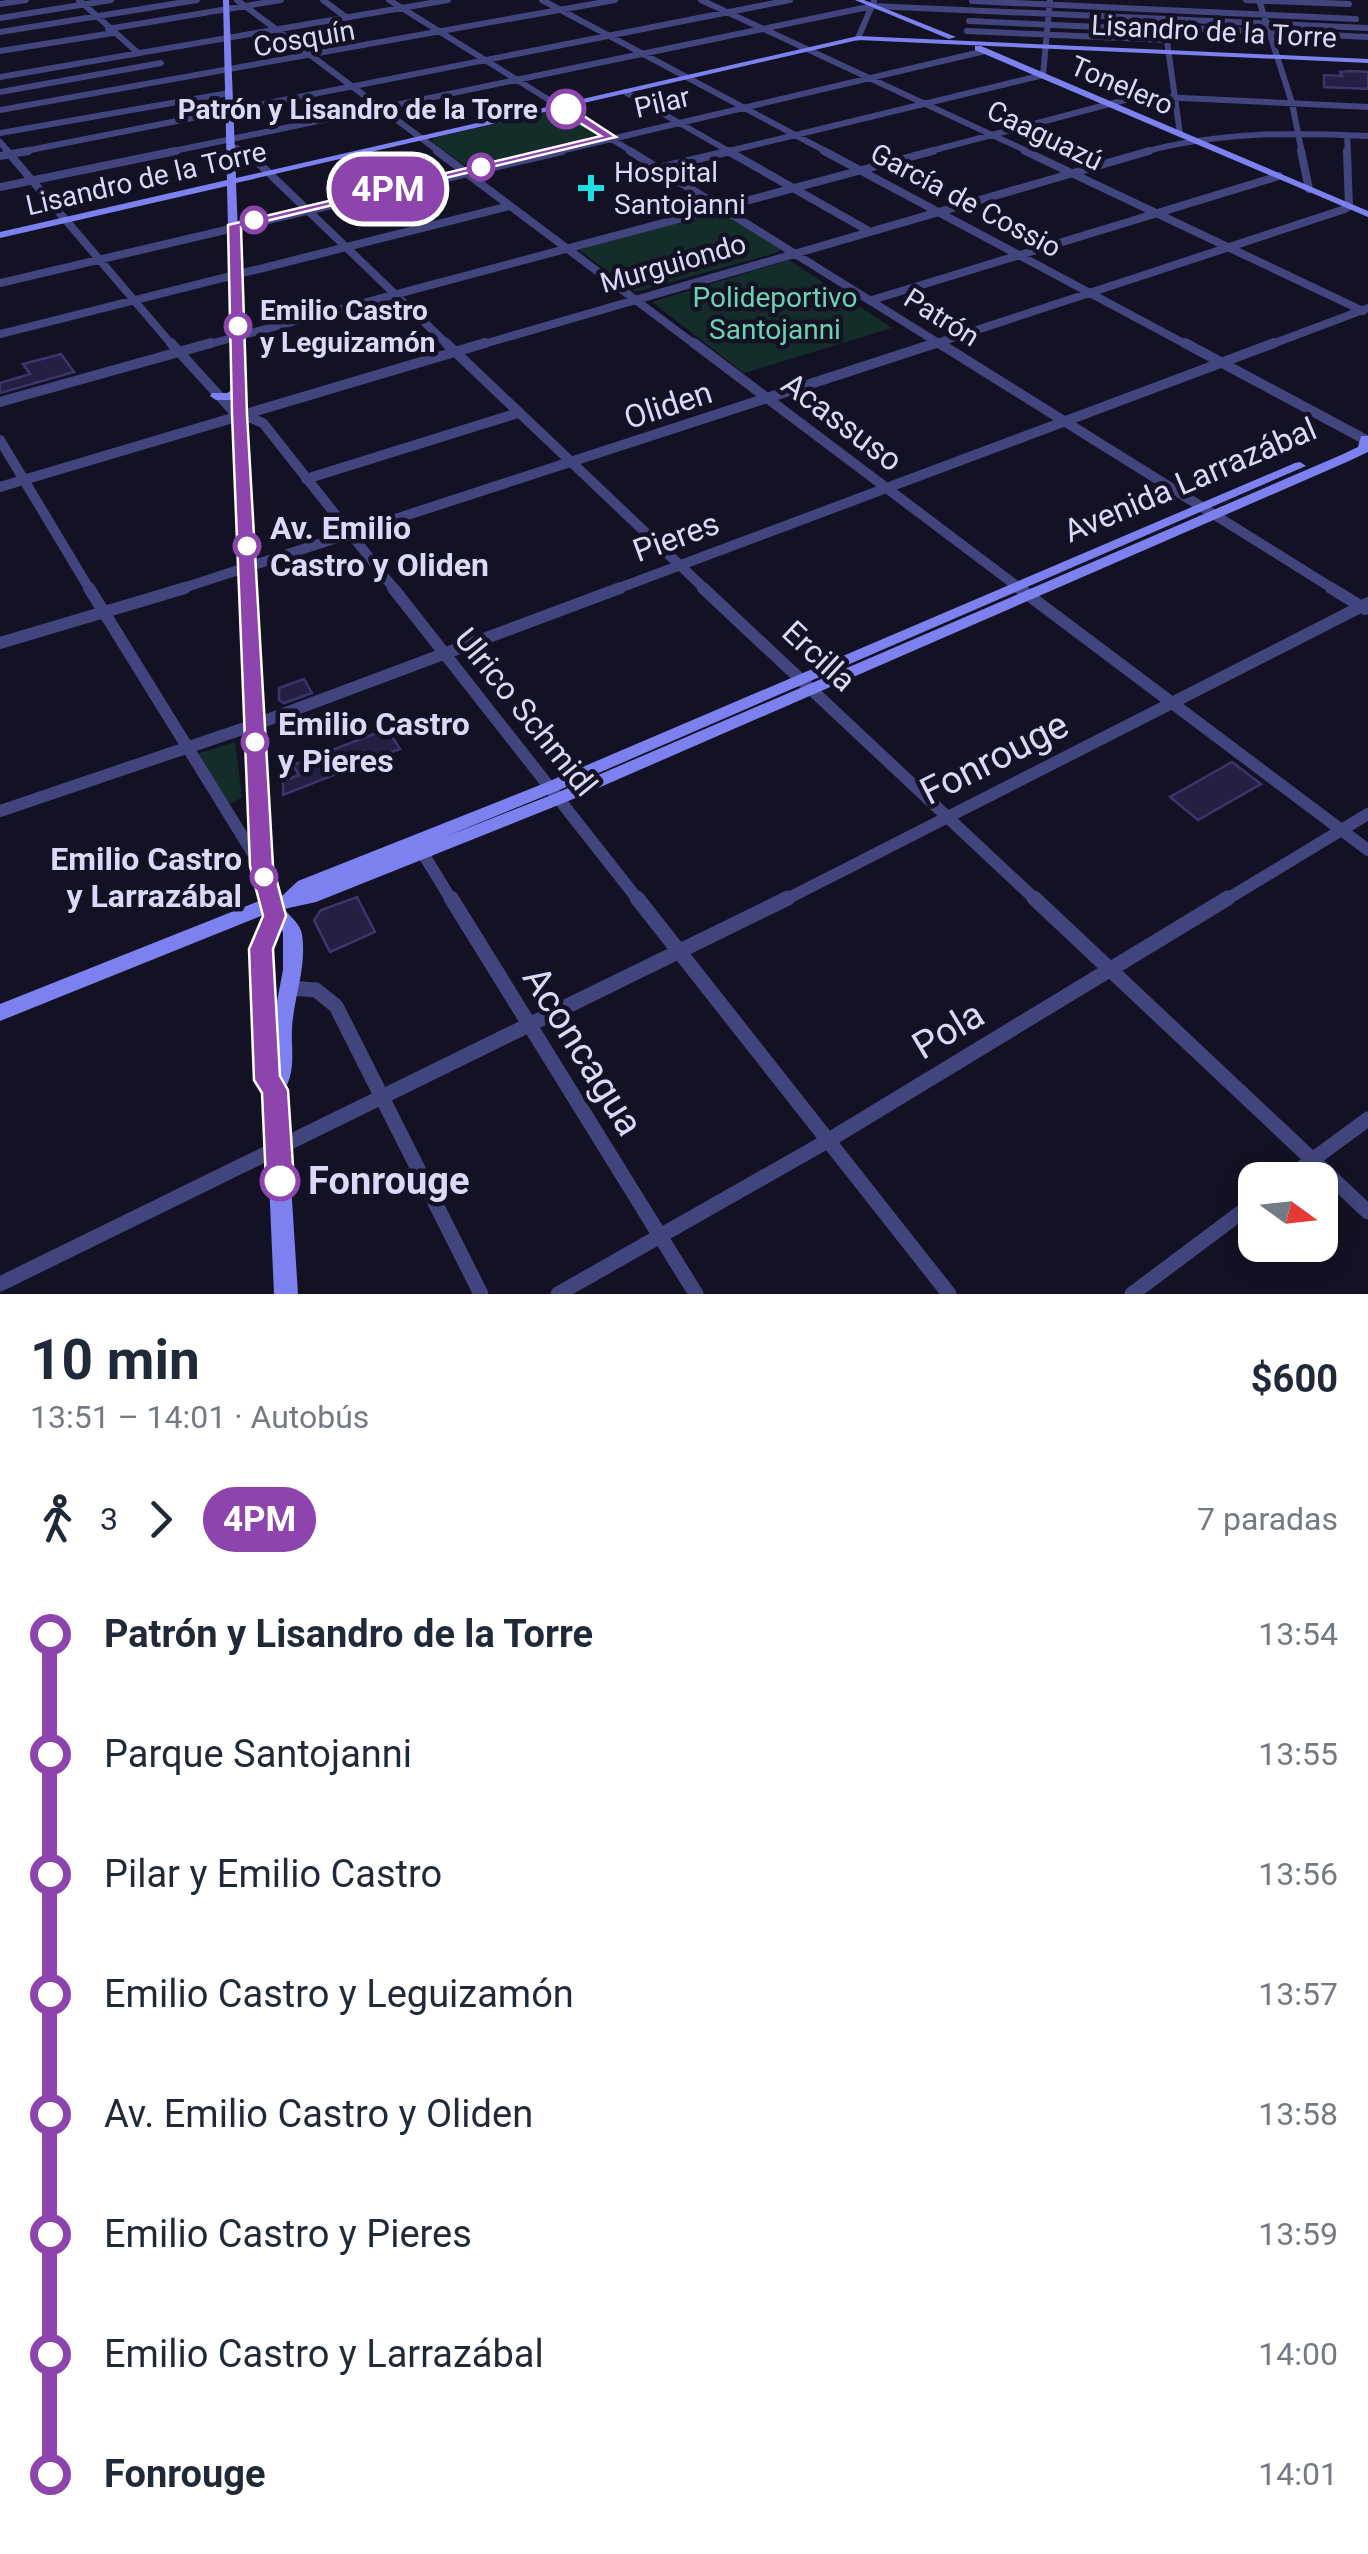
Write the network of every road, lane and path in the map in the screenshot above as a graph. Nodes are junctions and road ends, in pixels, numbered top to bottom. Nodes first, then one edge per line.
1 (26, 0) edge
2 (111, 0) edge
3 (197, 0) edge
4 (237, 0) edge
5 (280, 0) edge
6 (322, 0) edge
7 (389, 0) edge
8 (448, 0) edge
9 (542, 0) edge
10 (615, 0) edge
11 (701, 0) edge
12 (760, 0) edge
13 (790, 0) edge
14 (858, 0) edge
15 (972, 0) edge
16 (1110, 0) edge
17 (1246, 0) edge
18 (81, 2) edge
19 (1050, 2) edge
20 (874, 3) edge
21 (0, 4) edge
22 (769, 4) junction
23 (226, 5) edge
24 (246, 6) junction
25 (1261, 6) edge
26 (402, 8) junction
27 (1351, 9) edge
28 (561, 10) junction
29 (970, 10) junction
30 (730, 12) junction
31 (1050, 14) junction
32 (97, 16) junction
33 (0, 18) edge
34 (347, 18) junction
35 (969, 21) junction
36 (1164, 21) edge
37 (1049, 24) junction
38 (1267, 24) junction
39 (764, 28) junction
40 (1364, 28) edge
41 (110, 30) junction
42 (278, 30) junction
43 (968, 31) junction
44 (0, 32) edge
45 (442, 32) junction
46 (1048, 35) junction
47 (609, 36) junction
48 (1271, 36) junction
49 (1366, 37) edge
50 (227, 38) junction
51 (858, 38) junction
52 (965, 42) junction
53 (1368, 45) edge
54 (1048, 46) junction
55 (812, 48) junction
56 (0, 51) edge
57 (985, 51) junction
58 (1168, 51) junction
59 (141, 53) junction
60 (642, 53) junction
61 (313, 56) junction
62 (1278, 56) junction
63 (486, 60) junction
64 (1368, 60) edge
65 (160, 63) junction
66 (228, 72) junction
67 (1043, 75) junction
68 (0, 77) edge
69 (86, 77) junction
70 (687, 77) junction
71 (871, 77) junction
72 (516, 78) junction
73 (183, 79) junction
74 (45, 84) junction
75 (353, 86) junction
76 (0, 92) edge
77 (229, 92) junction
78 (626, 92) junction
79 (101, 93) junction
80 (1176, 96) junction
81 (199, 98) junction
82 (59, 100) junction
83 (926, 103) junction
84 (1292, 103) junction
85 (1110, 104) junction
86 (561, 106) junction
87 (742, 106) junction
88 (380, 107) junction
89 (1368, 107) edge
90 (0, 110) edge
91 (229, 110) junction
92 (217, 113) junction
93 (677, 122) junction
94 (1298, 132) junction
95 (0, 133) edge
96 (992, 134) junction
97 (1180, 134) junction
98 (795, 135) junction
99 (1348, 135) junction
100 (1368, 136) edge
101 (610, 137) junction
102 (422, 138) junction
103 (1191, 139) junction
104 (0, 142) edge
105 (231, 142) junction
106 (730, 151) junction
107 (5, 155) edge
108 (660, 168) junction
109 (858, 168) junction
110 (465, 170) junction
111 (270, 172) junction
112 (1070, 172) junction
113 (1278, 176) junction
114 (34, 180) junction
115 (232, 181) junction
116 (792, 186) junction
117 (0, 188) edge
118 (1309, 189) junction
119 (510, 206) junction
120 (720, 206) junction
121 (306, 208) junction
122 (936, 210) junction
123 (1361, 210) edge
124 (1154, 213) junction
125 (67, 219) junction
126 (235, 225) junction
127 (867, 230) junction
128 (0, 234) edge
129 (346, 246) junction
130 (565, 247) junction
131 (1226, 248) junction
132 (794, 251) junction
133 (1019, 254) junction
134 (102, 257) junction
135 (237, 273) junction
136 (0, 282) edge
137 (394, 292) junction
138 (1090, 292) junction
139 (634, 298) junction
140 (137, 299) junction
141 (872, 300) junction
142 (1366, 310) edge
143 (0, 334) edge
144 (238, 335) junction
145 (938, 342) junction
146 (455, 351) junction
147 (179, 352) junction
148 (1222, 362) junction
149 (239, 390) junction
150 (216, 396) junction
151 (765, 399) junction
152 (0, 402) edge
153 (518, 413) junction
154 (240, 414) junction
155 (1065, 422) junction
156 (1367, 439) edge
157 (0, 440) edge
158 (570, 464) junction
159 (24, 479) junction
160 (306, 479) junction
161 (0, 486) edge
162 (886, 489) junction
163 (1208, 511) junction
164 (348, 536) junction
165 (680, 564) junction
166 (248, 569) junction
167 (1022, 591) junction
168 (1366, 607) edge
169 (106, 614) junction
170 (0, 644) edge
171 (445, 653) junction
172 (808, 684) junction
173 (1173, 704) junction
174 (254, 725) junction
175 (185, 749) junction
176 (555, 792) junction
177 (0, 810) edge
178 (1368, 814) edge
179 (950, 818) junction
180 (1342, 830) junction
181 (419, 847) junction
182 (1368, 850) edge
183 (262, 866) junction
184 (272, 910) junction
185 (265, 936) junction
186 (681, 952) junction
187 (1110, 969) junction
188 (290, 988) junction
189 (0, 1014) edge
190 (530, 1027) junction
191 (275, 1090) junction
192 (384, 1097) junction
193 (1368, 1119) edge
194 (829, 1140) junction
195 (278, 1149) junction
196 (1313, 1160) junction
197 (1310, 1162) edge
198 (1368, 1212) edge
199 (1238, 1215) edge
200 (660, 1236) junction
201 (1, 1288) edge
202 (286, 1294) edge
203 (481, 1294) edge
204 (558, 1294) edge
205 (696, 1294) edge
206 (950, 1294) edge
207 (1132, 1294) edge

1 - 21 street
2 - 18 street
3 - 32 street
4 - 24 street, Acassuso
5 - 24 street
6 - 34 street
7 - 26 street, Patrón
8 - 26 street
9 - 28 street, García de Cossio
10 - 28 street, Cosquín
11 - 30 street, Caaguazú
12 - 22 street
13 - 22 street
14 - 20 street, Tonelero
15 - 19 street
15 - 29 street
16 - 36 street
17 - 25 street
18 - 32 street
18 - 33 street
19 - 31 street
19 - 36 street
20 - 29 street
20 - 39 street
20 - 51 street
20 - 52 street, Tonelero
22 - 30 street
23 - 24 street
23 - 41 street
23 - 50 street
24 - 42 street, Acassuso
25 - 27 street
25 - 27 street
25 - 36 street
25 - 38 street
26 - 34 street
26 - 45 street, Patrón
27 - 40 street
28 - 45 street, Cosquín
28 - 47 street, García de Cossio
29 - 31 street
29 - 35 street
30 - 39 street, Caaguazú
30 - 47 street
31 - 36 street
31 - 37 street
32 - 41 street
32 - 44 street
34 - 42 street
35 - 37 street
35 - 43 street
36 - 37 street
36 - 38 street
36 - 46 street
36 - 48 street
36 - 58 street
37 - 46 street
38 - 40 street
38 - 48 street
39 - 55 street, Caaguazú
39 - 60 street
40 - 49 street
41 - 56 street
41 - 59 street
42 - 50 street
42 - 61 street, Acassuso
43 - 46 street
43 - 52 street
45 - 61 street, Cosquín
45 - 63 street, Patrón
46 - 54 street
47 - 60 street, García de Cossio
47 - 63 street
48 - 49 street
48 - 53 street
48 - 62 street
49 - 53 street
50 - 59 street
50 - 66 street
51 - 52 street, Lisandro de la Torre
51 - 55 street, Lisandro de la Torre
52 - 54 street, Lisandro de la Torre
52 - 57 street, Tonelero
54 - 58 street, Lisandro de la Torre
54 - 67 street
55 - 70 street, Lisandro de la Torre
55 - 71 street, Caaguazú
57 - 67 street, Tonelero
57 - 71 street, Pilar
58 - 62 street, Lisandro de la Torre
58 - 80 street
59 - 65 street
59 - 68 street
60 - 70 street, García de Cossio
60 - 72 street
61 - 66 street, Cosquín
61 - 75 street, Acassuso
62 - 64 street, Lisandro de la Torre
62 - 84 street
63 - 72 street, Patrón
63 - 75 street
65 - 69 street
65 - 73 street
66 - 73 street, Cosquín
66 - 77 street
67 - 83 street
67 - 85 street, Tonelero
69 - 74 street
69 - 79 street
70 - 78 street, Lisandro de la Torre
70 - 87 street, García de Cossio
71 - 83 street, Caaguazú
71 - 87 street, Pilar
72 - 86 street, Patrón
72 - 88 street
73 - 79 street, Cosquín
74 - 76 street
74 - 82 street
75 - 88 street, Acassuso
75 - 91 street
77 - 81 street
77 - 91 street
78 - 86 street, Lisandro de la Torre
78 - 93 street
79 - 82 street, Cosquín
80 - 84 street
80 - 85 street
80 - 97 street
81 - 92 street
81 - 95 street
82 - 90 street, Cosquín
83 - 96 street, Caaguazú
83 - 98 street
84 - 89 street
84 - 94 street
85 - 96 street
85 - 97 street, Tonelero
86 - 101 street, Patrón
86 - 102 street, Lisandro de la Torre
87 - 93 street, Pilar
87 - 98 street, García de Cossio
88 - 102 street, Acassuso
88 - 105 street
91 - 92 street
91 - 105 street
92 - 107 street
93 - 101 street, Pilar
93 - 106 street
94 - 99 street, Murguiondo
94 - 103 street, Murguiondo
94 - 118 street
96 - 109 street
96 - 112 street, Caaguazú
97 - 103 street, Tonelero
98 - 106 street
98 - 109 street, García de Cossio
99 - 100 street, Murguiondo
99 - 123 street
101 - 108 street, Patrón
101 - 110 street, Pilar
102 - 110 street, Acassuso
102 - 111 street, Lisandro de la Torre
103 - 112 street, Murguiondo
103 - 113 street, Tonelero
104 - 107 street, Ulrico Schmidl
105 - 111 street, Ercilla
105 - 114 street
105 - 115 street
106 - 108 street
106 - 116 street
107 - 114 street, Ulrico Schmidl
108 - 120 street, Patrón
109 - 116 street
109 - 122 street, García de Cossio
110 - 119 street, Acassuso
110 - 121 street, Pilar
111 - 115 street, Lisandro de la Torre
111 - 121 street, Ercilla
112 - 122 street, Murguiondo
112 - 124 street, Caaguazú
113 - 118 street, Tonelero
113 - 124 street
114 - 117 street
114 - 125 street, Ulrico Schmidl
115 - 125 street, Lisandro de la Torre
115 - 126 street
116 - 120 street
116 - 127 street
118 - 123 street, Tonelero
119 - 129 street
119 - 130 street, Acassuso
120 - 130 street
120 - 132 street, Patrón
121 - 126 street, Pilar
121 - 129 street, Ercilla
122 - 127 street, Murguiondo
122 - 133 street, García de Cossio
123 - 131 street, Oliden
124 - 131 street, Caaguazú
124 - 133 street
125 - 128 street, Lisandro de la Torre
125 - 134 street, Ulrico Schmidl
126 - 134 street, Pilar
126 - 135 street
127 - 132 street, Murguiondo
129 - 135 street
129 - 137 street, Ercilla
130 - 137 street
130 - 139 street, Acassuso
131 - 138 street, Oliden
131 - 142 street, Caaguazú
132 - 139 street, Murguiondo
132 - 141 street, Patrón
133 - 138 street, García de Cossio
133 - 141 street
134 - 136 street, Pilar
134 - 140 street, Ulrico Schmidl
135 - 140 street
135 - 144 street
137 - 144 street
137 - 146 street, Ercilla
138 - 145 street, Oliden
138 - 148 street, García de Cossio
139 - 146 street, Murguiondo
139 - 151 street, Acassuso
140 - 143 street
140 - 147 street, Ulrico Schmidl
141 - 145 street, Patrón
142 - 148 street, Pieres
144 - 147 street
144 - 149 street
145 - 151 street, Oliden
145 - 155 street, Patrón
146 - 153 street, Ercilla
146 - 154 street, Murguiondo
147 - 150 street, Ulrico Schmidl
147 - 152 street
148 - 155 street, Pieres
148 - 156 street, García de Cossio
149 - 150 street
149 - 154 street
150 - 154 street, Ulrico Schmidl
151 - 158 street, Oliden
151 - 162 street, Acassuso
153 - 158 street, Ercilla
153 - 160 street
154 - 159 street, Murguiondo
154 - 160 street, Ulrico Schmidl
154 - 166 street
155 - 162 street, Pieres
155 - 163 street, Patrón
156 - 163 street, Avenida Larrazábal
157 - 159 street
158 - 164 street, Oliden
158 - 165 street, Ercilla
159 - 161 street, Murguiondo
159 - 169 street
160 - 164 street, Ulrico Schmidl
162 - 165 street, Pieres
162 - 167 street, Acassuso
163 - 167 street, Avenida Larrazábal
163 - 168 street, Patrón
164 - 166 street, Oliden
164 - 171 street, Ulrico Schmidl
165 - 171 street, Pieres
165 - 172 street, Ercilla
166 - 169 street, Oliden
166 - 174 street
167 - 172 street, Avenida Larrazábal
167 - 173 street, Acassuso
168 - 173 street, Fonrouge
169 - 170 street, Oliden
169 - 175 street
171 - 174 street, Pieres
171 - 176 street, Ulrico Schmidl
172 - 176 street, Avenida Larrazábal
172 - 179 street, Ercilla
173 - 179 street, Fonrouge
173 - 180 street, Acassuso
174 - 175 street, Pieres
174 - 183 street
175 - 177 street, Pieres
175 - 183 street
176 - 181 street, Avenida Larrazábal
176 - 186 street, Ulrico Schmidl
178 - 180 street, Pola
179 - 186 street, Fonrouge
179 - 187 street, Ercilla
180 - 182 street, Acassuso
180 - 187 street, Pola
181 - 184 street, Avenida Larrazábal
181 - 190 street, Aconcagua
183 - 184 street
184 - 185 street
184 - 188 street
184 - 189 street, Avenida Larrazábal
185 - 188 street
185 - 191 street
186 - 190 street, Fonrouge
186 - 194 street, Ulrico Schmidl
187 - 194 street, Pola
187 - 196 street, Ercilla
188 - 191 street
188 - 192 street
190 - 192 street, Fonrouge
190 - 200 street, Aconcagua
191 - 195 street
192 - 195 street, Fonrouge
192 - 203 street
193 - 196 street
194 - 200 street, Pola
194 - 206 street, Ulrico Schmidl
195 - 201 street, Fonrouge
195 - 202 street
196 - 197 street
196 - 198 street, Ercilla
199 - 207 street
200 - 204 street, Pola
200 - 205 street, Aconcagua

